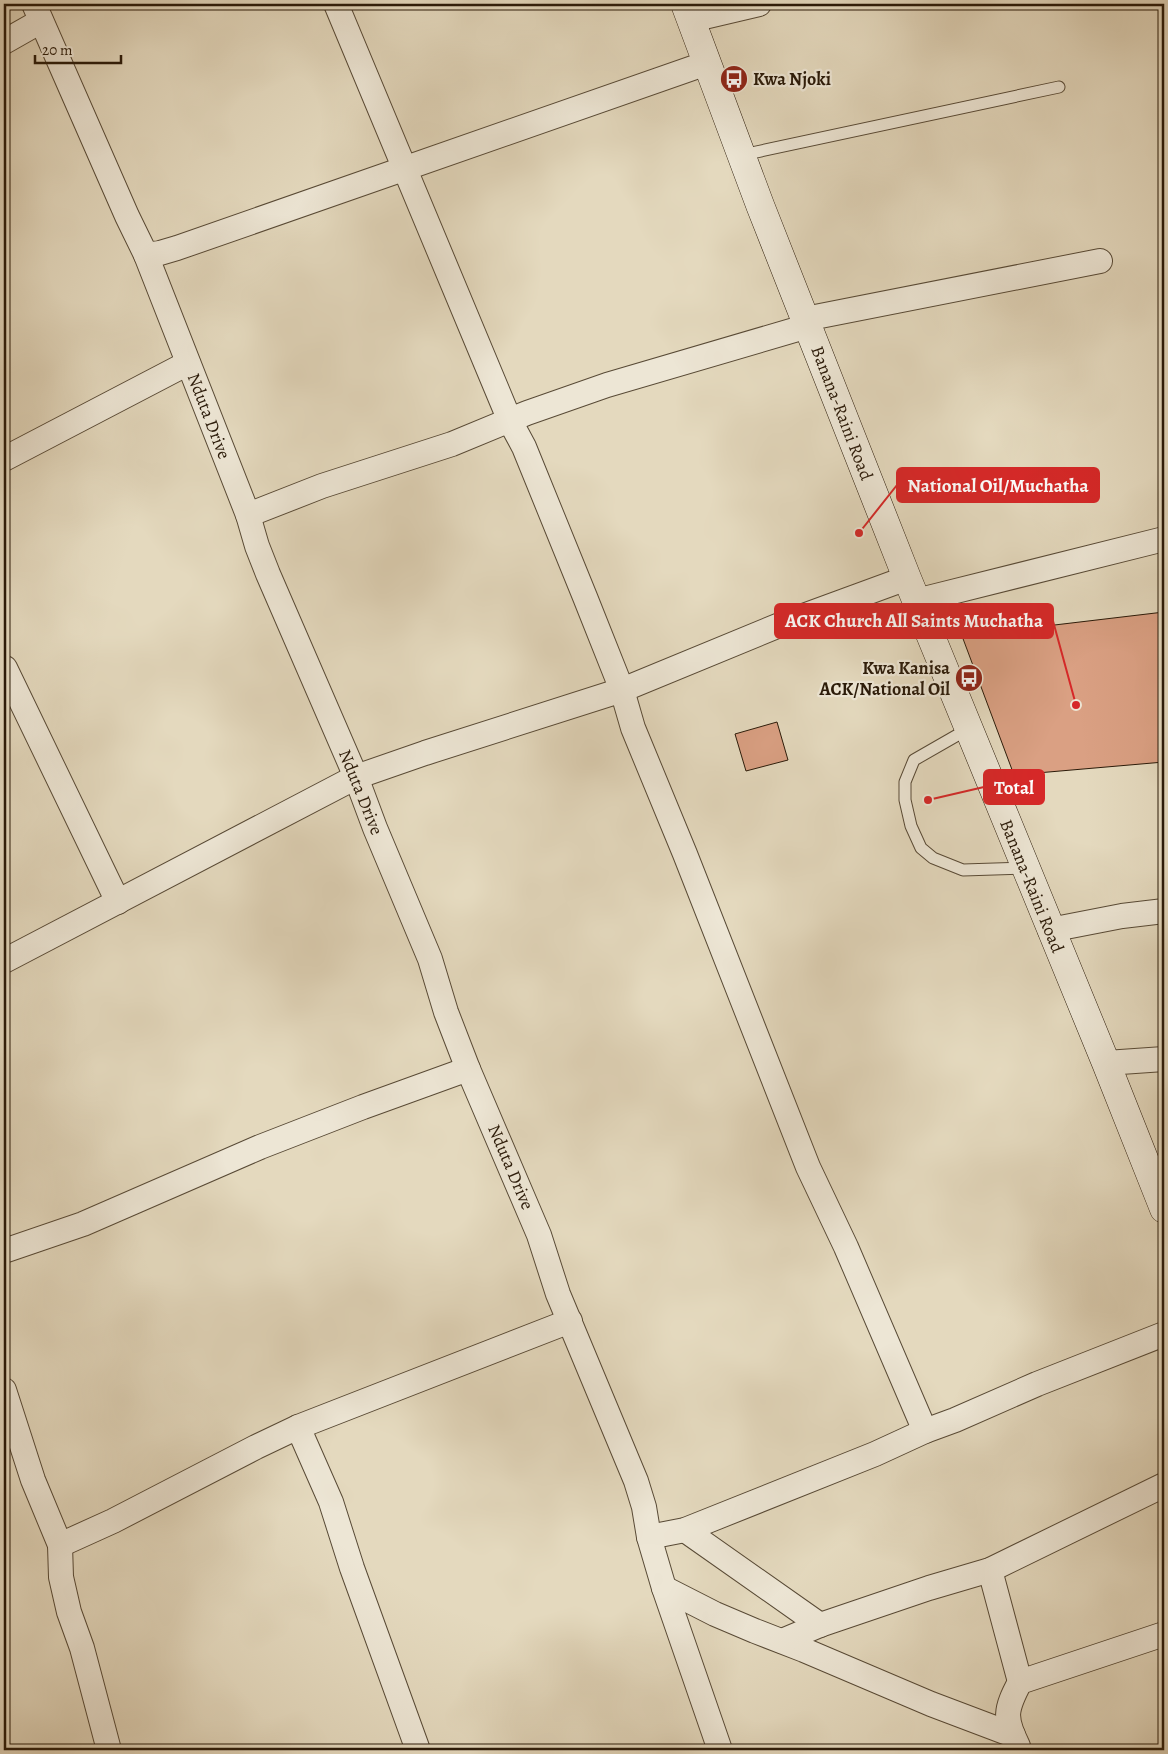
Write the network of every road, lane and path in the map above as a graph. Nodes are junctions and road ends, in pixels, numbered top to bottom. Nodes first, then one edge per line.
1 (336, 4) edge
2 (759, 4) edge
3 (38, 12) edge
4 (688, 12) edge
5 (4, 42) edge
6 (707, 63) junction
7 (1059, 87) dead end
8 (742, 155) junction
9 (404, 167) junction
10 (146, 255) junction
11 (1100, 261) dead end
12 (807, 323) junction
13 (188, 363) junction
14 (510, 421) junction
15 (4, 459) edge
16 (248, 515) junction
17 (1164, 539) edge
18 (911, 590) junction
19 (5, 668) dead end
20 (622, 690) junction
21 (968, 729) junction
22 (356, 777) junction
23 (1025, 868) junction
24 (118, 902) junction
25 (1164, 911) edge
26 (1050, 930) junction
27 (4, 961) edge
28 (1164, 1059) edge
29 (1106, 1063) junction
30 (468, 1069) junction
31 (1164, 1210) edge
32 (4, 1251) edge
33 (570, 1321) junction
34 (1164, 1334) edge
35 (4, 1390) edge
36 (298, 1427) junction
37 (924, 1431) junction
38 (12, 1445) edge
39 (1164, 1485) edge
40 (685, 1530) junction
41 (649, 1537) junction
42 (60, 1545) junction
43 (990, 1570) junction
44 (664, 1588) junction
45 (820, 1625) junction
46 (1164, 1634) edge
47 (782, 1641) junction
48 (1020, 1682) junction
49 (1016, 1743) edge
50 (109, 1750) edge
51 (418, 1750) edge
52 (720, 1750) edge

1 - 9 street
2 - 4 street
3 - 5 street
3 - 10 street, Nduta Drive
4 - 6 main road, Banana-Raini Road
6 - 8 main road, Banana-Raini Road
6 - 9 street
7 - 8 lane
8 - 12 main road, Banana-Raini Road
9 - 10 street
9 - 14 street
10 - 13 street, Nduta Drive
11 - 12 street
12 - 14 street
12 - 18 main road, Banana-Raini Road
13 - 15 street
13 - 16 street, Nduta Drive
14 - 16 street
14 - 20 street
16 - 22 street, Nduta Drive
17 - 18 street
18 - 20 street
18 - 21 main road, Banana-Raini Road
19 - 24 street
20 - 22 street
20 - 37 street
21 - 23 main road, Banana-Raini Road
21 - 23 lane
22 - 24 street
22 - 30 street, Nduta Drive
23 - 26 main road, Banana-Raini Road
24 - 27 street
25 - 26 street
26 - 29 main road, Banana-Raini Road
28 - 29 street
29 - 31 main road, Banana-Raini Road
30 - 32 street
30 - 33 street, Nduta Drive
33 - 36 street
33 - 41 street, Nduta Drive
34 - 37 street
35 - 38 street
36 - 42 street
36 - 51 street
37 - 40 street
38 - 42 street
39 - 43 street
40 - 41 street
40 - 45 street
41 - 44 street, Nduta Drive
42 - 50 street
43 - 45 street
43 - 48 street
44 - 47 street
44 - 52 street, Nduta Drive
45 - 47 street
46 - 48 street
47 - 49 street
48 - 49 street

